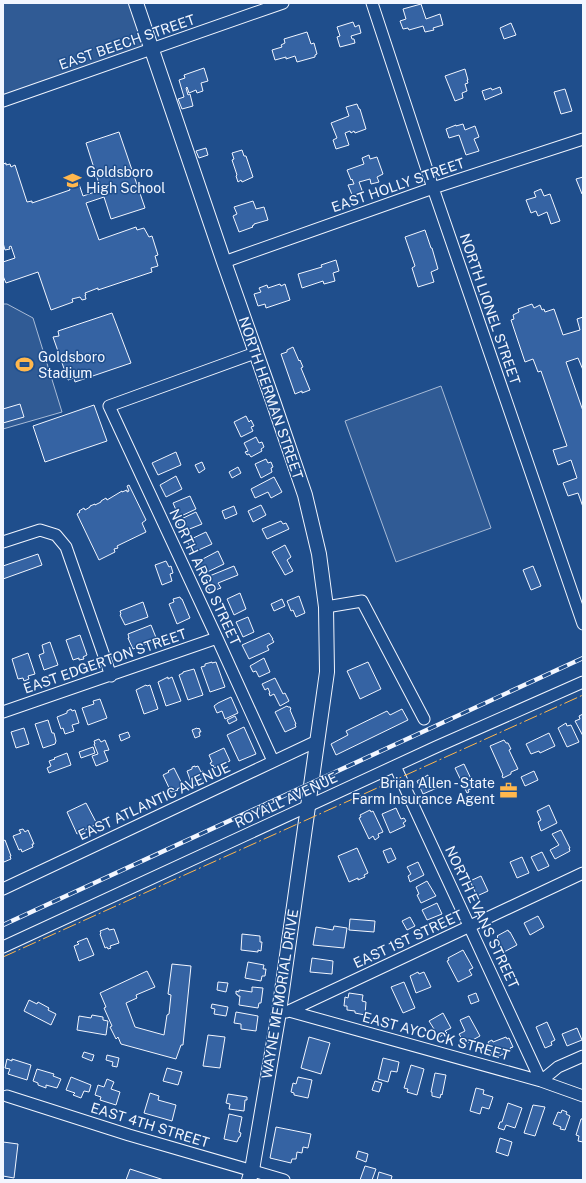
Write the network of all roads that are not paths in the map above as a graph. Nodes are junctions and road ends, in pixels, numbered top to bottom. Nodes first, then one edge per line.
1 (136, 3) edge
2 (283, 3) edge
3 (372, 3) edge
4 (152, 49) junction
5 (3, 101) edge
6 (583, 139) edge
7 (433, 188) junction
8 (224, 262) junction
9 (256, 353) junction
10 (3, 542) edge
11 (326, 607) junction
12 (583, 624) edge
13 (217, 638) junction
14 (111, 676) junction
15 (583, 682) edge
16 (3, 712) edge
17 (424, 719) dead end
18 (317, 741) junction
19 (273, 761) junction
20 (395, 766) junction
21 (307, 807) junction
22 (583, 873) edge
23 (3, 889) edge
24 (470, 927) junction
25 (3, 947) edge
26 (284, 1012) junction
27 (583, 1056) edge
28 (541, 1081) junction
29 (7, 1096) dead end
30 (583, 1096) edge
31 (250, 1175) edge
32 (284, 1180) edge

1 - 4 main road, NORTH HERMAN STREET
2 - 4 street, EAST BEECH STREET
3 - 7 street, NORTH LIONEL STREET
4 - 5 street, EAST BEECH STREET
4 - 8 main road, NORTH HERMAN STREET
6 - 7 street, EAST HOLLY STREET
7 - 8 street, EAST HOLLY STREET
7 - 12 street, NORTH LIONEL STREET
8 - 9 main road, NORTH HERMAN STREET
9 - 11 main road, NORTH HERMAN STREET
9 - 13 street, NORTH ARGO STREET
10 - 14 street
11 - 17 street
11 - 18 main road, NORTH HERMAN STREET
13 - 14 street, EAST EDGERTON STREET
13 - 19 street, NORTH ARGO STREET
14 - 16 street, EAST EDGERTON STREET
15 - 20 street, ROYALL AVENUE
18 - 19 street, EAST ATLANTIC AVENUE
18 - 21 main road, NORTH HERMAN STREET
19 - 23 street, EAST ATLANTIC AVENUE
20 - 21 street, ROYALL AVENUE
20 - 24 street, NORTH EVANS STREET
21 - 25 street, ROYALL AVENUE
21 - 26 main road, WAYNE MEMORIAL DRIVE
22 - 24 street, EAST 1ST STREET
24 - 26 street, EAST 1ST STREET
24 - 28 street, NORTH EVANS STREET
26 - 28 street, EAST AYCOCK STREET
26 - 31 main road, WAYNE MEMORIAL DRIVE
27 - 28 street
28 - 30 street, EAST AYCOCK STREET
29 - 31 street, EAST 4TH STREET
31 - 32 street, EAST 4TH STREET

